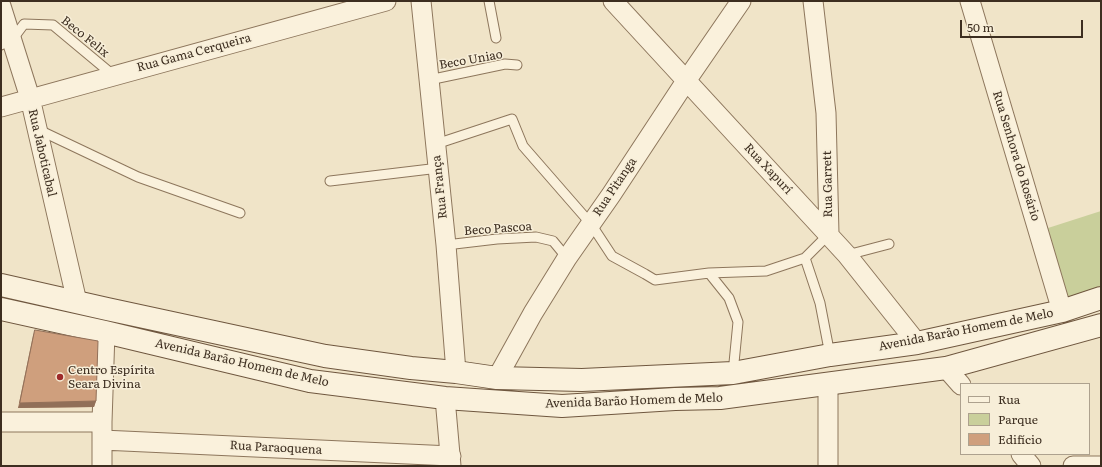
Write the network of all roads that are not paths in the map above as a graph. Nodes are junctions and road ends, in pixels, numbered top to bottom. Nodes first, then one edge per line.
1 (421, 1) edge
2 (489, 1) edge
3 (613, 1) edge
4 (741, 1) edge
5 (813, 1) edge
6 (970, 1) edge
7 (381, 2) edge
8 (1, 6) edge
9 (496, 38) dead end
10 (6, 43) edge
11 (517, 65) dead end
12 (113, 75) junction
13 (429, 80) junction
14 (686, 80) junction
15 (30, 98) junction
16 (1, 106) edge
17 (37, 130) junction
18 (436, 144) junction
19 (439, 168) junction
20 (330, 182) dead end
21 (240, 213) dead end
22 (591, 224) junction
23 (829, 234) junction
24 (889, 244) dead end
25 (446, 246) junction
26 (847, 254) junction
27 (567, 258) junction
28 (805, 258) junction
29 (709, 273) junction
30 (1, 285) edge
31 (1101, 298) edge
32 (77, 302) junction
33 (1, 309) edge
34 (1062, 311) junction
35 (1101, 325) edge
36 (105, 332) junction
37 (917, 343) junction
38 (830, 355) junction
39 (946, 368) junction
40 (456, 372) junction
41 (733, 373) junction
42 (497, 378) junction
43 (828, 384) junction
44 (960, 384) edge
45 (445, 398) junction
46 (1, 422) edge
47 (102, 431) junction
48 (1022, 455) edge
49 (451, 461) edge
50 (102, 466) edge
51 (828, 466) edge
52 (1031, 466) edge
53 (1073, 466) edge
54 (1101, 466) edge

1 - 13 street, Rua França
2 - 9 lane
3 - 14 street, Rua Xapurí
4 - 14 street, Rua Pitanga
5 - 23 street, Rua Garrett
6 - 34 street, Rua Senhora do Rosário
7 - 12 street, Rua Gama Cerqueira
8 - 10 street, Rua Jaboticabal
10 - 12 lane, Beco Felix
10 - 15 street, Rua Jaboticabal
11 - 13 lane, Beco Uniao
12 - 15 street, Rua Gama Cerqueira
13 - 18 street, Rua França
14 - 22 street, Rua Pitanga
14 - 23 street, Rua Xapurí
15 - 16 street, Rua Gama Cerqueira
15 - 17 street, Rua Jaboticabal
17 - 21 lane
17 - 32 street, Rua Jaboticabal
18 - 19 street, Rua França
18 - 22 lane
19 - 20 lane
19 - 25 street, Rua França
22 - 27 street, Rua Pitanga
22 - 29 lane
23 - 26 street, Rua Xapurí
23 - 28 lane, Rua Garrett
24 - 26 lane
25 - 27 lane, Beco Pascoa
25 - 40 street, Rua França
26 - 37 street, Rua Xapurí
27 - 42 street, Rua Pitanga
28 - 29 lane
28 - 38 lane
29 - 41 lane
30 - 32 main road, Avenida Barão Homem de Melo
31 - 34 main road, Avenida Barão Homem de Melo
32 - 40 main road, Avenida Barão Homem de Melo
33 - 36 main road, Avenida Barão Homem de Melo
34 - 37 main road, Avenida Barão Homem de Melo
35 - 39 main road, Avenida Barão Homem de Melo
36 - 45 main road, Avenida Barão Homem de Melo
36 - 47 street
37 - 38 main road, Avenida Barão Homem de Melo
38 - 41 main road, Avenida Barão Homem de Melo
39 - 43 main road, Avenida Barão Homem de Melo
39 - 44 street
40 - 42 main road, Avenida Barão Homem de Melo
41 - 42 main road, Avenida Barão Homem de Melo
43 - 45 main road, Avenida Barão Homem de Melo
43 - 51 street
45 - 49 street
46 - 47 street, Rua Paraoquena
47 - 49 street, Rua Paraoquena
47 - 50 street
48 - 52 street
53 - 54 street

